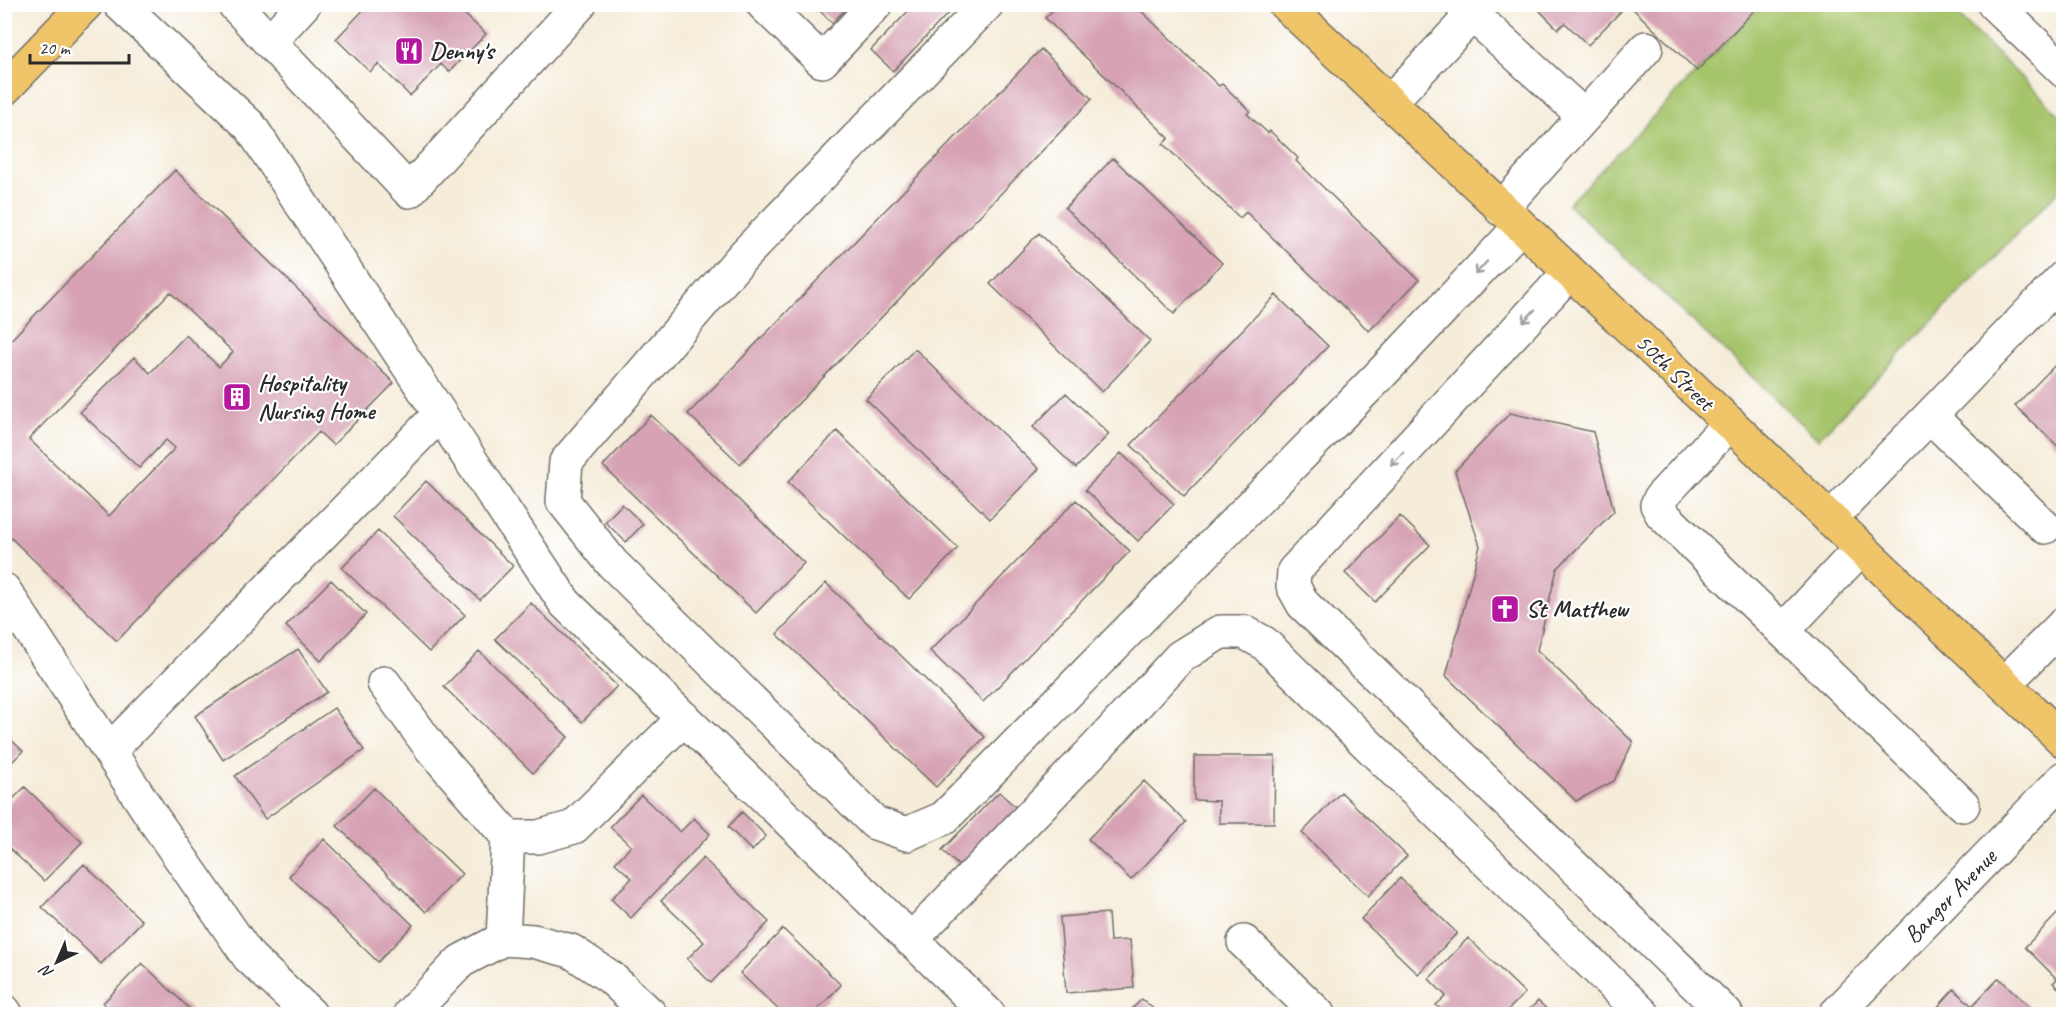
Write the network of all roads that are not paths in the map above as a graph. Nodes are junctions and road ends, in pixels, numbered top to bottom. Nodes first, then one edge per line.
1 (86, 4) edge
2 (120, 4) edge
3 (234, 4) edge
4 (304, 4) edge
5 (763, 4) edge
6 (876, 4) edge
7 (987, 4) edge
8 (1285, 4) edge
9 (1994, 4) edge
10 (566, 9) edge
11 (1466, 10) edge
12 (269, 42) junction
13 (1646, 48) dead end
14 (2064, 71) edge
15 (4, 89) edge
16 (1389, 103) junction
17 (1584, 116) junction
18 (1511, 218) junction
19 (1569, 273) junction
20 (2064, 277) edge
21 (440, 414) junction
22 (1930, 416) junction
23 (1730, 423) junction
24 (1830, 519) junction
25 (2045, 527) dead end
26 (1861, 548) junction
27 (4, 590) edge
28 (2064, 624) edge
29 (1783, 631) junction
30 (384, 683) dead end
31 (2004, 684) junction
32 (684, 718) junction
33 (2064, 741) edge
34 (109, 751) junction
35 (2064, 778) edge
36 (1963, 805) dead end
37 (508, 837) junction
38 (518, 940) junction
39 (911, 940) junction
40 (1244, 942) dead end
41 (310, 1014) edge
42 (410, 1014) edge
43 (650, 1014) edge
44 (988, 1014) edge
45 (1318, 1014) edge
46 (1643, 1014) edge
47 (1726, 1014) edge
48 (1836, 1014) edge

1 - 15 main road
2 - 21 street
3 - 12 street
4 - 12 street
5 - 6 street
18 -> 7 street
8 - 16 main road, 50th Street
9 - 14 street
10 - 12 street
11 - 16 street
11 - 17 street
13 - 17 street
16 - 18 main road, 50th Street
17 - 18 street
18 - 19 main road, 50th Street
19 - 23 main road, 50th Street
19 -> 47 street
20 - 22 street
21 - 32 street
21 - 34 street
22 - 24 street
22 - 25 street
23 - 24 main road, 50th Street
23 - 29 street
24 - 26 main road, 50th Street
26 - 29 street
26 - 31 main road, 50th Street
27 - 34 street
28 - 31 street
29 - 36 street
30 - 37 street
31 - 33 main road, 50th Street
32 - 37 street
32 - 39 street
34 - 41 street
35 - 48 street, Bangor Avenue
37 - 38 street
38 - 42 street
38 - 43 street
39 - 44 street
39 - 46 street
40 - 45 street

